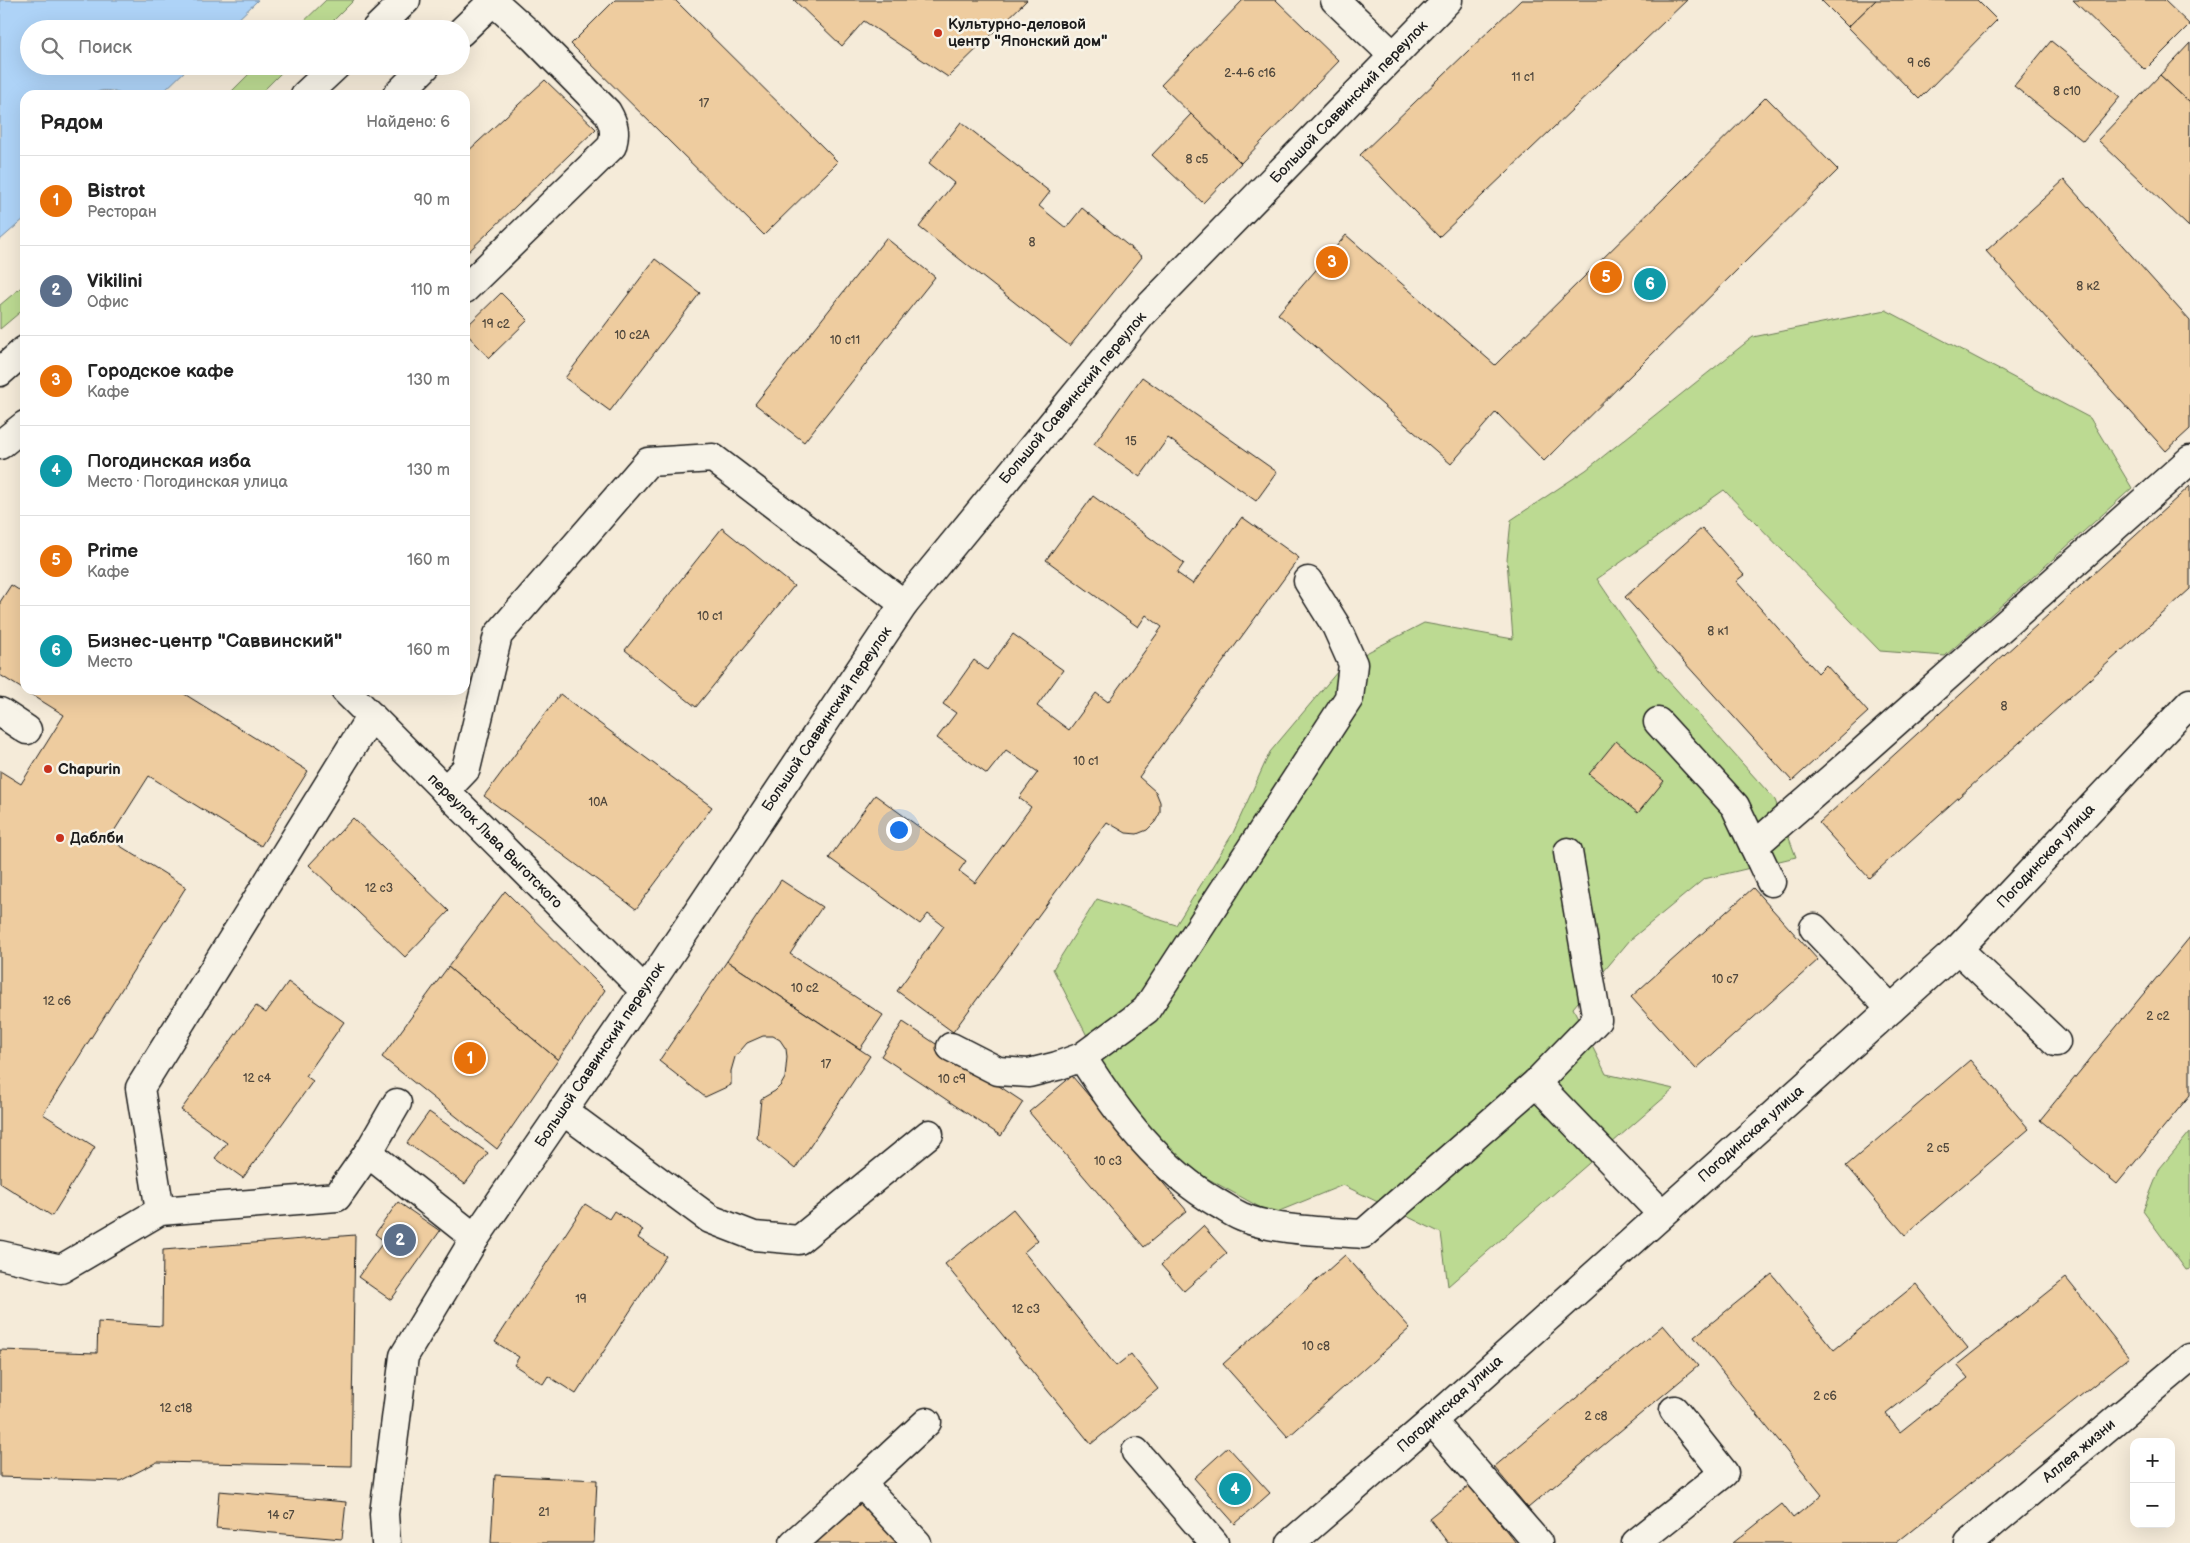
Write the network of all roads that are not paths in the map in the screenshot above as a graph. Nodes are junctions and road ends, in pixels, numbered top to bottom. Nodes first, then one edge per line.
1 (406, 0) edge
2 (493, 0) edge
3 (1335, 0) edge
4 (1448, 0) edge
5 (385, 20) edge
6 (470, 23) edge
7 (1394, 56) junction
8 (326, 75) edge
9 (417, 75) edge
10 (310, 90) edge
11 (402, 90) edge
12 (470, 284) edge
13 (20, 354) edge
14 (0, 372) edge
15 (20, 429) edge
16 (0, 445) edge
17 (2190, 460) edge
18 (1308, 582) dead end
19 (904, 604) junction
20 (350, 695) edge
21 (2190, 703) edge
22 (0, 712) edge
23 (370, 716) junction
24 (1658, 722) dead end
25 (27, 730) dead end
26 (445, 791) junction
27 (1754, 846) junction
28 (1568, 852) dead end
29 (1771, 882) dead end
30 (1814, 928) dead end
31 (1958, 949) junction
32 (645, 991) junction
33 (1891, 1009) junction
34 (2056, 1042) dead end
35 (952, 1047) dead end
36 (1082, 1057) junction
37 (1536, 1083) junction
38 (397, 1103) dead end
39 (562, 1110) junction
40 (929, 1134) dead end
41 (368, 1153) junction
42 (160, 1211) junction
43 (1662, 1214) junction
44 (475, 1238) junction
45 (0, 1255) edge
46 (2190, 1358) edge
47 (1674, 1410) dead end
48 (1432, 1420) junction
49 (927, 1422) dead end
50 (1136, 1452) dead end
51 (862, 1483) junction
52 (386, 1543) edge
53 (794, 1543) edge
54 (916, 1543) edge
55 (1214, 1543) edge
56 (1291, 1543) edge
57 (1538, 1543) edge
58 (1636, 1543) edge
59 (1969, 1543) edge

1 - 5 street
2 - 6 street
2 - 12 street
3 - 7 street
4 - 7 street, Большой Саввинский переулок
7 - 19 street, Большой Саввинский переулок
8 - 10 street
9 - 11 street
13 - 14 street
15 - 16 street
17 - 27 street
18 - 36 street
19 - 26 street
19 - 32 street, Большой Саввинский переулок
20 - 23 street, переулок Льва Выготского
21 - 31 street, Погодинская улица
22 - 25 street
23 - 26 street, переулок Льва Выготского
23 - 42 street
24 - 27 street
26 - 32 street, переулок Льва Выготского
27 - 29 street
28 - 37 street
30 - 33 street
31 - 33 street, Погодинская улица
31 - 34 street
32 - 39 street, Большой Саввинский переулок
33 - 43 street, Погодинская улица
35 - 36 street
36 - 37 street
37 - 43 street
38 - 41 street
39 - 40 street
39 - 44 street, Большой Саввинский переулок
41 - 42 street
41 - 44 street
42 - 45 street
43 - 48 street, Погодинская улица
44 - 52 street, Большой Саввинский переулок
46 - 59 street, Аллея жизни
47 - 58 street
48 - 56 street, Погодинская улица
48 - 57 street
49 - 51 street
50 - 55 street
51 - 53 street
51 - 54 street

